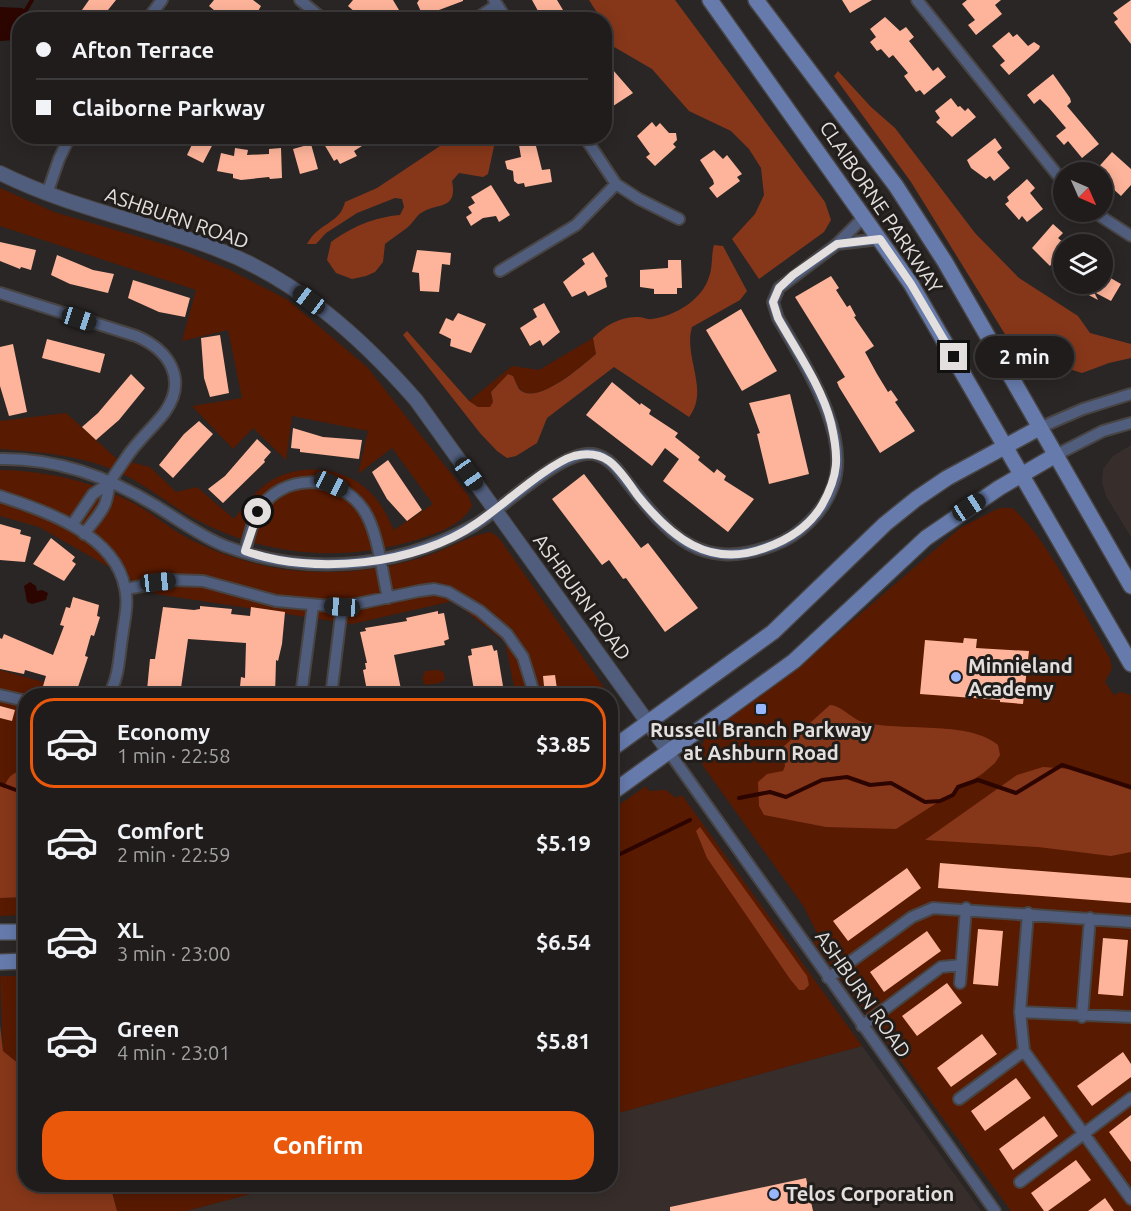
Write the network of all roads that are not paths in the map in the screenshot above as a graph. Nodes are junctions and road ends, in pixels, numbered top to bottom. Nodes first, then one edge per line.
1 (300, 0) edge
2 (710, 0) edge
3 (756, 0) edge
4 (917, 0) edge
5 (314, 12) edge
6 (66, 144) edge
7 (590, 144) edge
8 (1053, 169) edge
9 (0, 173) edge
10 (616, 184) junction
11 (47, 194) junction
12 (865, 216) junction
13 (679, 219) dead end
14 (1109, 222) edge
15 (1131, 236) edge
16 (880, 239) junction
17 (837, 244) junction
18 (500, 270) dead end
19 (0, 293) edge
20 (1131, 394) edge
21 (1131, 423) edge
22 (1039, 428) junction
23 (1005, 447) junction
24 (1054, 456) junction
25 (0, 459) edge
26 (1020, 475) junction
27 (111, 482) junction
28 (0, 496) edge
29 (495, 510) junction
30 (72, 525) junction
31 (84, 534) junction
32 (245, 551) junction
33 (379, 559) junction
34 (1131, 586) edge
35 (126, 589) junction
36 (388, 598) junction
37 (313, 605) junction
38 (342, 607) junction
39 (1131, 664) edge
40 (111, 688) edge
41 (302, 688) edge
42 (332, 688) edge
43 (533, 688) edge
44 (0, 695) edge
45 (18, 699) edge
46 (648, 722) junction
47 (618, 744) edge
48 (669, 752) junction
49 (618, 788) edge
50 (966, 908) junction
51 (1028, 914) junction
52 (1090, 918) junction
53 (1131, 922) edge
54 (0, 932) edge
55 (18, 932) edge
56 (18, 961) edge
57 (0, 962) edge
58 (961, 965) junction
59 (828, 978) junction
60 (960, 983) dead end
61 (1020, 1011) junction
62 (1082, 1017) junction
63 (1131, 1017) edge
64 (862, 1026) junction
65 (1024, 1051) junction
66 (1131, 1098) edge
67 (959, 1099) dead end
68 (1084, 1135) junction
69 (1020, 1182) dead end
70 (1131, 1199) edge
71 (995, 1211) edge

1 - 5 street
2 - 12 main road, CLAIBORNE PARKWAY
3 - 22 main road, CLAIBORNE PARKWAY
4 - 8 street
6 - 11 street
7 - 10 street
9 - 11 street, ASHBURN ROAD
10 - 13 street
10 - 18 street
11 - 29 street, ASHBURN ROAD
12 - 16 main road, CLAIBORNE PARKWAY
12 - 17 street
14 - 15 street
16 - 17 street
16 - 23 main road, CLAIBORNE PARKWAY
17 - 29 street
19 - 27 street
20 - 22 street
21 - 24 street
22 - 23 main road
22 - 24 main road, CLAIBORNE PARKWAY
23 - 26 main road, CLAIBORNE PARKWAY
23 - 46 main road
24 - 26 main road
24 - 34 main road, CLAIBORNE PARKWAY
25 - 27 street
26 - 39 main road, CLAIBORNE PARKWAY
26 - 48 main road
27 - 30 street
27 - 31 street
27 - 32 street
28 - 30 street
29 - 33 street
29 - 46 street, ASHBURN ROAD
30 - 31 street
31 - 35 street
32 - 33 street
32 - 33 street
33 - 36 street
35 - 37 street
35 - 40 street
36 - 38 street
36 - 43 street
37 - 38 street
37 - 41 street
38 - 42 street
44 - 45 street
46 - 47 main road
46 - 48 street, ASHBURN ROAD
48 - 49 main road
48 - 59 street, ASHBURN ROAD
50 - 51 street
50 - 58 street
50 - 59 street
51 - 52 street
51 - 61 street
52 - 53 street
52 - 62 street
54 - 55 main road
56 - 57 main road
58 - 60 street
58 - 64 street
59 - 64 street, ASHBURN ROAD
61 - 62 street
61 - 65 street
62 - 63 street
64 - 71 street, ASHBURN ROAD
65 - 67 street
65 - 68 street
66 - 68 street
68 - 69 street
68 - 70 street

